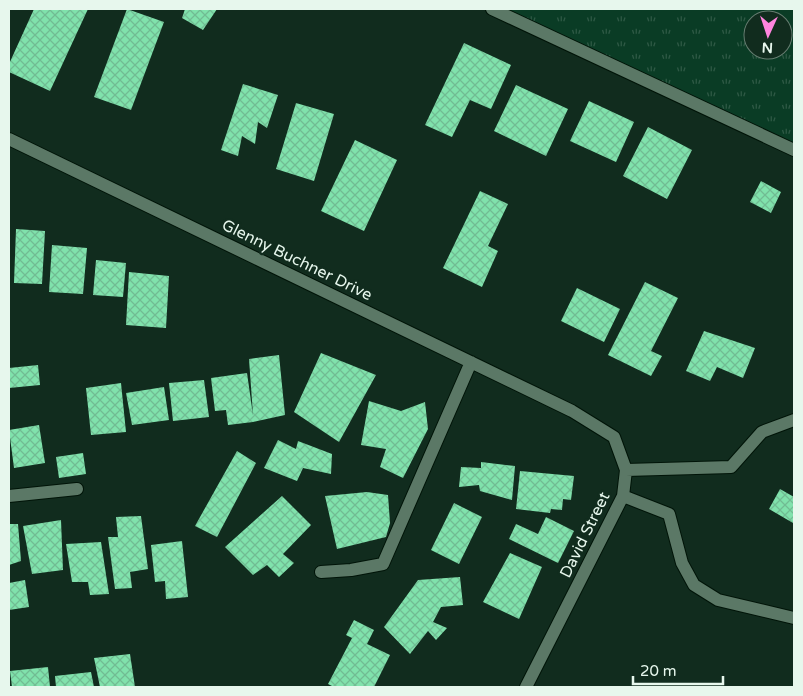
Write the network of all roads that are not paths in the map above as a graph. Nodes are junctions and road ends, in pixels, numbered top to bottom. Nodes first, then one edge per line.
1 (492, 9) edge
2 (9, 139) edge
3 (794, 150) edge
4 (471, 362) junction
5 (572, 411) joint
6 (794, 420) edge
7 (626, 470) junction
8 (77, 489) dead end
9 (9, 496) edge
10 (623, 496) junction
11 (321, 572) dead end
12 (794, 618) edge
13 (526, 687) edge

1 - 3 street
2 - 4 street, Glenny Buchner Drive
4 - 5 street, Glenny Buchner Drive
4 - 11 street
5 - 7 street, David Street
6 - 7 street
7 - 10 street, David Street
8 - 9 street
10 - 12 street
10 - 13 street, David Street

